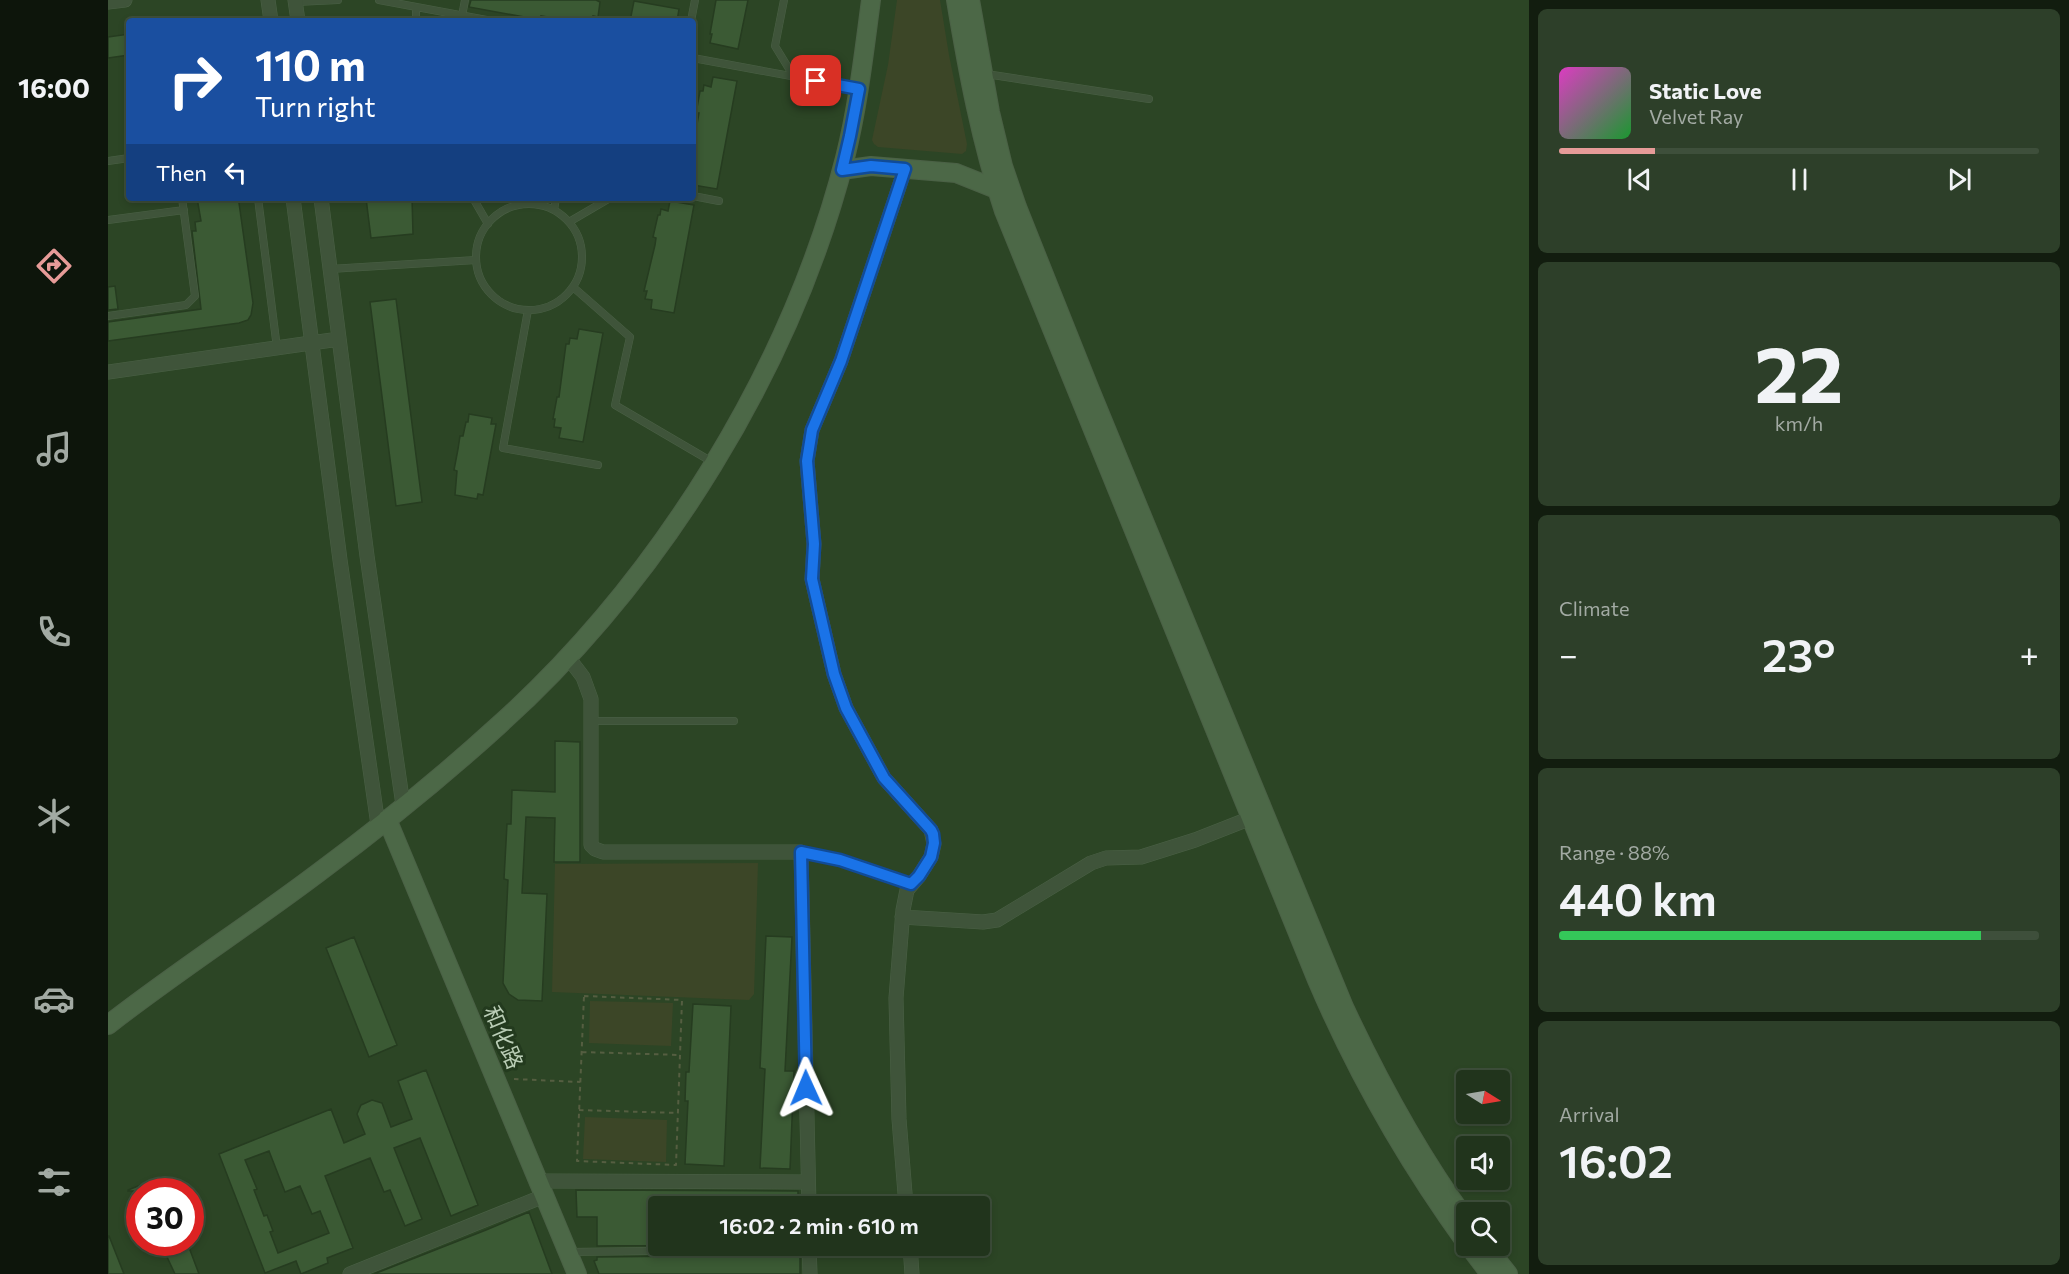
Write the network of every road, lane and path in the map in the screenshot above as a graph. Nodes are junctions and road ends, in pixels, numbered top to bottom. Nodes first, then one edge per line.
1 (125, 0) edge
2 (268, 0) edge
3 (338, 0) edge
4 (379, 0) edge
5 (465, 0) edge
6 (695, 0) edge
7 (783, 0) edge
8 (871, 0) edge
9 (956, 0) edge
10 (970, 0) edge
11 (296, 1) edge
12 (108, 2) edge
13 (416, 7) junction
14 (462, 16) junction
15 (271, 18) edge
16 (298, 18) edge
17 (416, 18) edge
18 (474, 18) edge
19 (692, 18) edge
20 (696, 59) edge
21 (982, 73) junction
22 (794, 77) junction
23 (859, 89) junction
24 (1149, 99) dead end
25 (126, 158) edge
26 (108, 160) edge
27 (905, 169) junction
28 (842, 170) junction
29 (996, 189) junction
30 (696, 197) edge
31 (182, 201) edge
32 (258, 201) edge
33 (293, 201) edge
34 (321, 201) edge
35 (475, 201) edge
36 (556, 201) edge
37 (605, 201) edge
38 (719, 201) dead end
39 (184, 210) junction
40 (554, 210) junction
41 (108, 220) edge
42 (569, 222) junction
43 (488, 224) junction
44 (476, 260) junction
45 (330, 268) junction
46 (573, 287) junction
47 (528, 310) junction
48 (108, 316) edge
49 (339, 339) junction
50 (312, 343) junction
51 (277, 348) junction
52 (108, 372) edge
53 (714, 463) junction
54 (598, 465) dead end
55 (567, 656) junction
56 (591, 721) junction
57 (734, 721) dead end
58 (403, 805) junction
59 (1251, 818) junction
60 (382, 822) junction
61 (801, 852) junction
62 (911, 884) junction
63 (902, 917) junction
64 (108, 1025) edge
65 (582, 1052) junction
66 (680, 1055) junction
67 (495, 1078) junction
68 (580, 1082) junction
69 (579, 1110) junction
70 (678, 1113) junction
71 (808, 1182) junction
72 (541, 1189) junction
73 (809, 1196) edge
74 (905, 1196) edge
75 (1456, 1206) edge
76 (1456, 1229) edge
77 (648, 1250) edge
78 (567, 1252) junction
79 (809, 1256) edge
80 (910, 1256) edge
81 (1476, 1256) edge
82 (1494, 1256) edge
83 (350, 1274) edge
84 (577, 1274) edge
85 (810, 1274) edge
86 (912, 1274) edge
87 (1490, 1274) edge
88 (1508, 1274) edge

1 - 12 street
2 - 15 street
3 - 11 lane
4 - 13 lane
5 - 14 lane
6 - 19 lane
7 - 22 lane
8 - 23 main road
9 - 29 main road
10 - 21 main road
11 - 16 street
13 - 14 lane
13 - 17 lane
14 - 18 lane
20 - 22 lane
21 - 24 lane
21 - 75 main road
22 - 23 lane
23 - 28 main road
25 - 26 lane
27 - 28 main road
27 - 29 main road
27 - 62 street
28 - 53 main road
29 - 59 main road
30 - 38 lane
31 - 39 lane
32 - 51 lane
33 - 50 street
34 - 45 street
35 - 43 lane
36 - 40 lane
37 - 42 lane
39 - 41 lane
39 - 48 lane
40 - 42 lane
40 - 43 lane
42 - 46 lane
43 - 44 lane
44 - 45 lane
44 - 47 lane
45 - 49 street
46 - 47 lane
46 - 53 lane
47 - 54 lane
49 - 50 street
49 - 58 street
50 - 51 street
50 - 60 street
51 - 52 street
53 - 55 main road
55 - 56 street
55 - 58 main road
56 - 57 lane
56 - 61 street
58 - 60 main road
59 - 63 street
59 - 76 main road
60 - 64 main road
60 - 67 main road, 和化路
61 - 62 lane
61 - 71 street
62 - 63 street
63 - 74 street
65 - 66 path
65 - 66 path
65 - 68 path
66 - 70 path
67 - 68 path
67 - 72 main road, 和化路
68 - 69 path
69 - 70 path
69 - 70 path
71 - 72 street
71 - 73 street
72 - 78 main road, 和化路
72 - 83 street
77 - 78 lane
78 - 84 main road, 和化路
79 - 85 street
80 - 86 street
81 - 87 main road
82 - 88 main road

